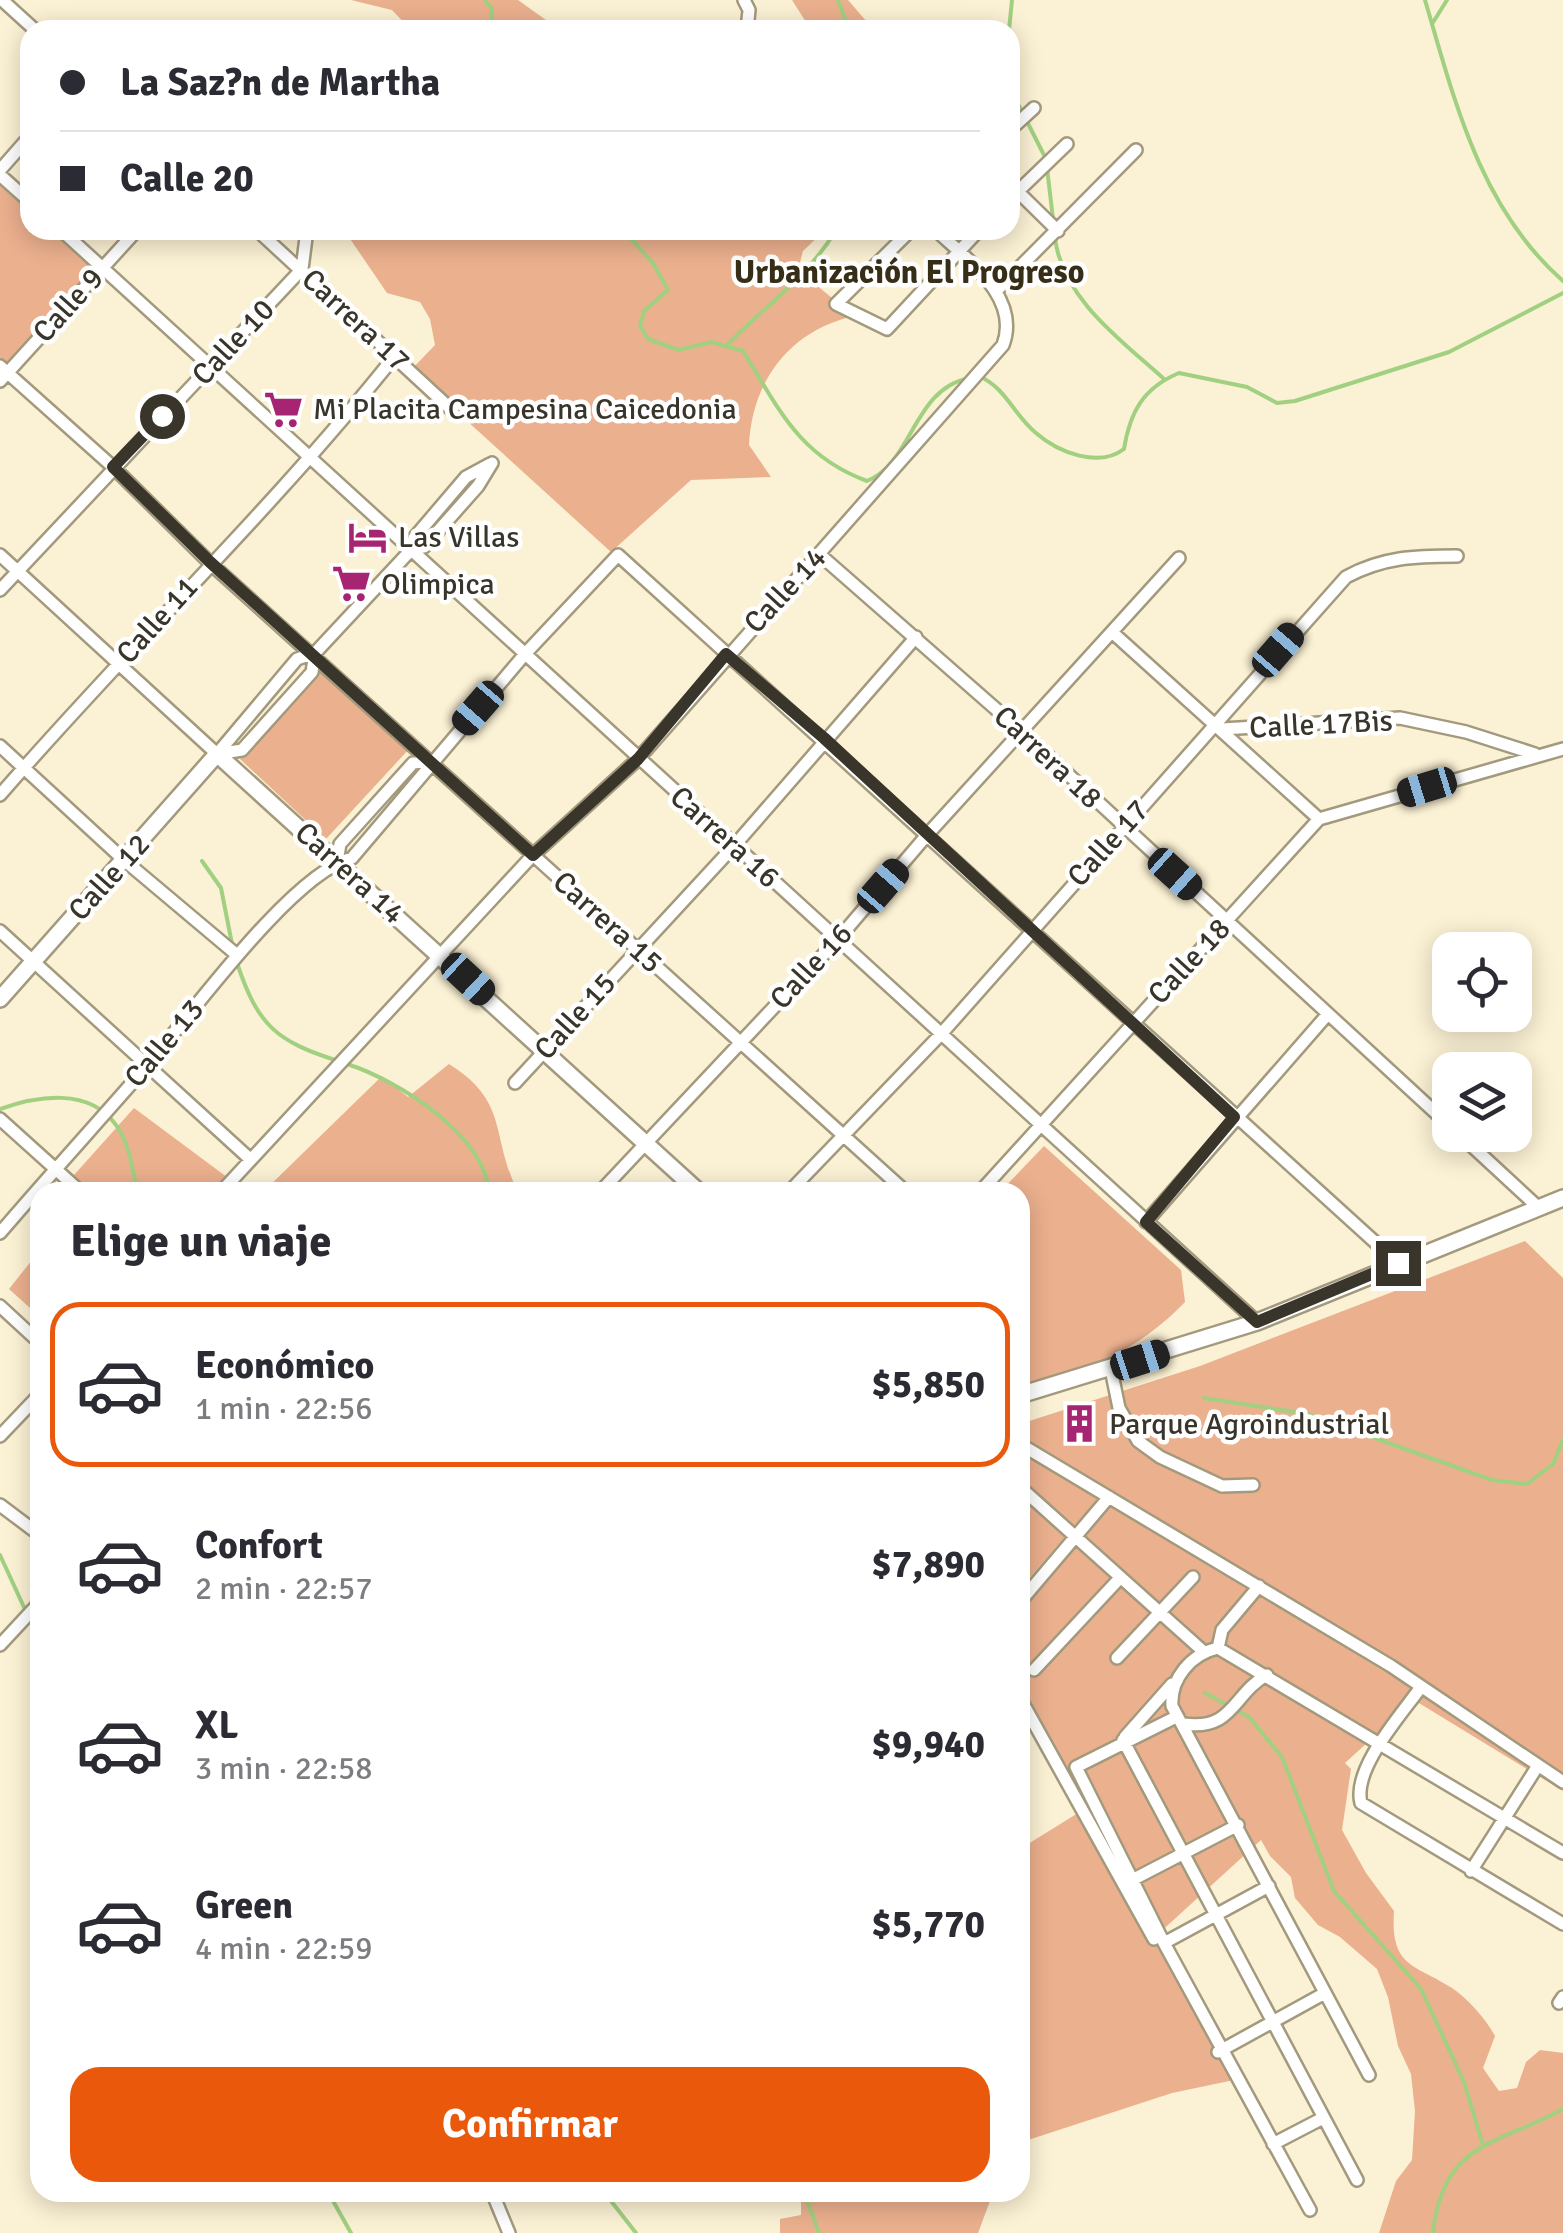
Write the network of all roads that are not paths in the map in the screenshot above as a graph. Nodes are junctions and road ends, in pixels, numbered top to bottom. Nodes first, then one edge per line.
1 (2, 0) edge
2 (25, 20) edge
3 (1034, 108) dead end
4 (1020, 121) edge
5 (1067, 144) dead end
6 (20, 148) edge
7 (1136, 150) dead end
8 (0, 172) edge
9 (1020, 185) edge
10 (20, 192) edge
11 (1020, 197) edge
12 (1058, 232) junction
13 (73, 240) edge
14 (127, 240) edge
15 (269, 240) edge
16 (306, 240) edge
17 (901, 240) edge
18 (946, 240) edge
19 (969, 240) edge
20 (958, 251) junction
21 (102, 266) junction
22 (302, 269) junction
23 (998, 290) junction
24 (394, 356) junction
25 (212, 366) junction
26 (2, 373) edge
27 (453, 411) dead end
28 (312, 460) junction
29 (113, 467) junction
30 (411, 550) junction
31 (818, 554) junction
32 (0, 555) edge
33 (1457, 556) dead end
34 (1179, 558) dead end
35 (210, 562) junction
36 (17, 571) junction
37 (0, 590) edge
38 (1112, 632) junction
39 (916, 637) junction
40 (315, 653) junction
41 (525, 654) junction
42 (726, 654) junction
43 (118, 663) junction
44 (1218, 726) junction
45 (1021, 731) junction
46 (824, 738) junction
47 (0, 746) edge
48 (1563, 749) edge
49 (217, 754) junction
50 (1534, 754) junction
51 (638, 759) junction
52 (432, 760) junction
53 (23, 769) junction
54 (0, 795) edge
55 (1319, 819) junction
56 (1124, 827) junction
57 (927, 834) junction
58 (734, 846) junction
59 (533, 855) junction
60 (124, 860) junction
61 (337, 862) junction
62 (1226, 921) junction
63 (1030, 930) junction
64 (0, 931) edge
65 (839, 938) junction
66 (637, 947) junction
67 (237, 955) junction
68 (443, 956) junction
69 (34, 961) junction
70 (0, 999) edge
71 (1328, 1014) junction
72 (1131, 1024) junction
73 (942, 1033) junction
74 (738, 1042) junction
75 (544, 1050) junction
76 (148, 1064) junction
77 (514, 1083) dead end
78 (1432, 1109) edge
79 (1234, 1117) junction
80 (0, 1119) edge
81 (1044, 1128) junction
82 (844, 1133) junction
83 (644, 1144) junction
84 (1478, 1152) edge
85 (250, 1160) junction
86 (56, 1169) junction
87 (45, 1182) edge
88 (70, 1182) edge
89 (230, 1182) edge
90 (609, 1182) edge
91 (688, 1182) edge
92 (799, 1182) edge
93 (895, 1182) edge
94 (990, 1182) edge
95 (1563, 1198) edge
96 (30, 1199) edge
97 (1539, 1208) junction
98 (1146, 1222) junction
99 (0, 1233) edge
100 (1398, 1263) junction
101 (0, 1306) edge
102 (1257, 1322) junction
103 (30, 1334) edge
104 (1111, 1369) junction
105 (1030, 1392) edge
106 (30, 1404) edge
107 (0, 1436) edge
108 (1030, 1450) edge
109 (1254, 1485) dead end
110 (1030, 1497) edge
111 (1109, 1497) junction
112 (0, 1505) edge
113 (30, 1528) edge
114 (1075, 1540) junction
115 (1194, 1577) dead end
116 (1119, 1580) junction
117 (1259, 1586) junction
118 (1030, 1591) edge
119 (30, 1613) edge
120 (1158, 1614) junction
121 (0, 1645) edge
122 (1218, 1648) junction
123 (1204, 1652) junction
124 (1117, 1658) dead end
125 (1247, 1661) junction
126 (1034, 1670) dead end
127 (1267, 1675) junction
128 (1175, 1681) junction
129 (1251, 1684) junction
130 (1421, 1686) junction
131 (1030, 1716) edge
132 (1180, 1721) junction
133 (1203, 1727) junction
134 (1122, 1740) junction
135 (1194, 1743) junction
136 (1382, 1744) junction
137 (1537, 1767) junction
138 (1563, 1782) edge
139 (1503, 1817) junction
140 (1238, 1824) junction
141 (1186, 1852) junction
142 (1563, 1853) edge
143 (1471, 1871) junction
144 (1134, 1879) junction
145 (1269, 1886) junction
146 (1218, 1913) junction
147 (1563, 1924) edge
148 (1164, 1943) junction
149 (1324, 1993) junction
150 (1273, 2022) junction
151 (1222, 2050) junction
152 (1369, 2075) dead end
153 (1322, 2118) junction
154 (1274, 2144) junction
155 (1357, 2180) dead end
156 (496, 2202) edge
157 (1310, 2210) dead end
158 (508, 2233) edge

1 - 2 street
3 - 4 street
5 - 9 street
6 - 8 street
7 - 12 street
8 - 10 street
11 - 12 street
12 - 23 street
13 - 21 street, Carrera 16
14 - 21 street, Calle 9
15 - 22 street, Carrera 17
16 - 22 street
17 - 20 street
18 - 20 street
19 - 20 street
20 - 23 street
21 - 25 street, Carrera 16
21 - 26 street, Calle 9
22 - 24 street, Carrera 17
22 - 25 street, Calle 10
23 - 31 street, Calle 14
24 - 27 street, Carrera 17
24 - 28 street, Calle 11
25 - 28 street, Carrera 16
25 - 29 street, Calle 10
26 - 29 street, Carrera 15
28 - 30 street, Carrera 16
28 - 35 street, Calle 11
29 - 35 street, Carrera 15
29 - 36 street, Calle 10
30 - 30 street, Calle 12
30 - 40 street, Calle 12
30 - 41 street, Carrera 16
31 - 39 street, Carrera 18
31 - 42 street, Calle 14
32 - 36 street, Carrera 14
33 - 44 street, Calle 17
34 - 38 street, Calle 16
35 - 40 street, Carrera 15
35 - 43 street, Calle 11
36 - 37 street, Calle 10
36 - 43 street, Carrera 14
38 - 44 street
38 - 45 street, Calle 16
39 - 45 street, Carrera 18
39 - 46 street, Calle 15
40 - 49 street, Calle 12
40 - 49 street, Calle 12
40 - 52 street, Carrera 15
41 - 42 street, Calle 13
41 - 51 street, Carrera 16
41 - 52 street, Calle 13
42 - 46 street
42 - 51 street, Calle 14
43 - 49 street, Carrera 14
43 - 53 street, Calle 11
44 - 50 street, Calle 17Bis
44 - 55 street
44 - 56 street, Calle 17
45 - 56 street, Carrera 18
45 - 57 street, Calle 16
46 - 57 street
46 - 58 street, Calle 15
47 - 53 street
48 - 50 street
49 - 60 main road, Calle 12
49 - 61 main road, Carrera 14
50 - 55 street
51 - 58 street, Carrera 16
51 - 59 street, Calle 14
52 - 59 street, Carrera 15
52 - 61 street, Calle 13
52 - 61 street, Calle 13
53 - 54 street, Calle 11
53 - 60 street
55 - 62 street, Calle 18
56 - 62 street, Carrera 18
56 - 63 street, Calle 17
57 - 63 street
57 - 65 street, Calle 16
58 - 65 street, Carrera 16
58 - 66 street, Calle 15
59 - 66 street, Carrera 15
59 - 68 street, Calle 14
60 - 67 street
60 - 69 main road, Calle 12
61 - 67 street, Calle 13
61 - 68 main road, Carrera 14
62 - 71 street, Carrera 18
62 - 72 street, Calle 18
63 - 72 street
63 - 73 street, Calle 17
64 - 69 street
65 - 73 street, Carrera 16
65 - 74 street, Calle 16
66 - 74 street, Carrera 15
66 - 75 street, Calle 15
67 - 76 street, Calle 13
68 - 75 main road, Carrera 14
68 - 85 street, Calle 14
69 - 70 main road, Calle 12
69 - 76 street
71 - 78 street, Carrera 18
71 - 79 street
72 - 79 street
72 - 81 street, Calle 18
73 - 81 street, Carrera 16
73 - 82 street, Calle 17
74 - 82 street, Carrera 15
74 - 83 street, Calle 16
75 - 77 street, Calle 15
75 - 83 main road, Carrera 14
76 - 85 street
76 - 86 street, Calle 13
79 - 98 street
79 - 100 street
80 - 86 street
81 - 94 street, Calle 18
81 - 98 street, Carrera 16
82 - 92 street, Calle 17
82 - 93 street, Carrera 15
83 - 90 street, Calle 16
83 - 91 main road, Carrera 14
84 - 97 street
85 - 89 street, Calle 14
86 - 87 street, Calle 13
86 - 88 street
95 - 97 main road
96 - 99 street, Calle 13
97 - 100 main road
98 - 102 street, Carrera 16
100 - 102 main road
101 - 103 street
102 - 104 main road
104 - 105 main road
104 - 109 street
106 - 107 street
108 - 111 street
110 - 114 street
111 - 114 street
111 - 117 street
112 - 113 street
114 - 116 street
114 - 118 street
115 - 120 street
116 - 120 street
116 - 126 street
117 - 122 street
117 - 130 street
119 - 121 street
120 - 123 street
120 - 124 street
122 - 123 street
122 - 125 street
123 - 128 street
125 - 127 street
125 - 129 street
127 - 129 street
127 - 136 street
128 - 132 street
128 - 134 street
129 - 133 street
130 - 136 street
130 - 137 street
131 - 151 street
132 - 133 street
132 - 134 street
132 - 135 street
133 - 135 street
134 - 141 street
134 - 144 street
135 - 140 street
136 - 139 street
136 - 143 street
137 - 138 street
137 - 139 street
139 - 142 street
139 - 143 street
140 - 141 street
140 - 145 street
141 - 144 street
141 - 146 street
143 - 147 street
144 - 148 street
145 - 146 street
145 - 149 street
146 - 148 street
146 - 150 street
148 - 151 street
149 - 150 street
149 - 152 street
150 - 151 street
150 - 153 street
151 - 154 street
153 - 154 street
153 - 155 street
154 - 157 street
156 - 158 street

